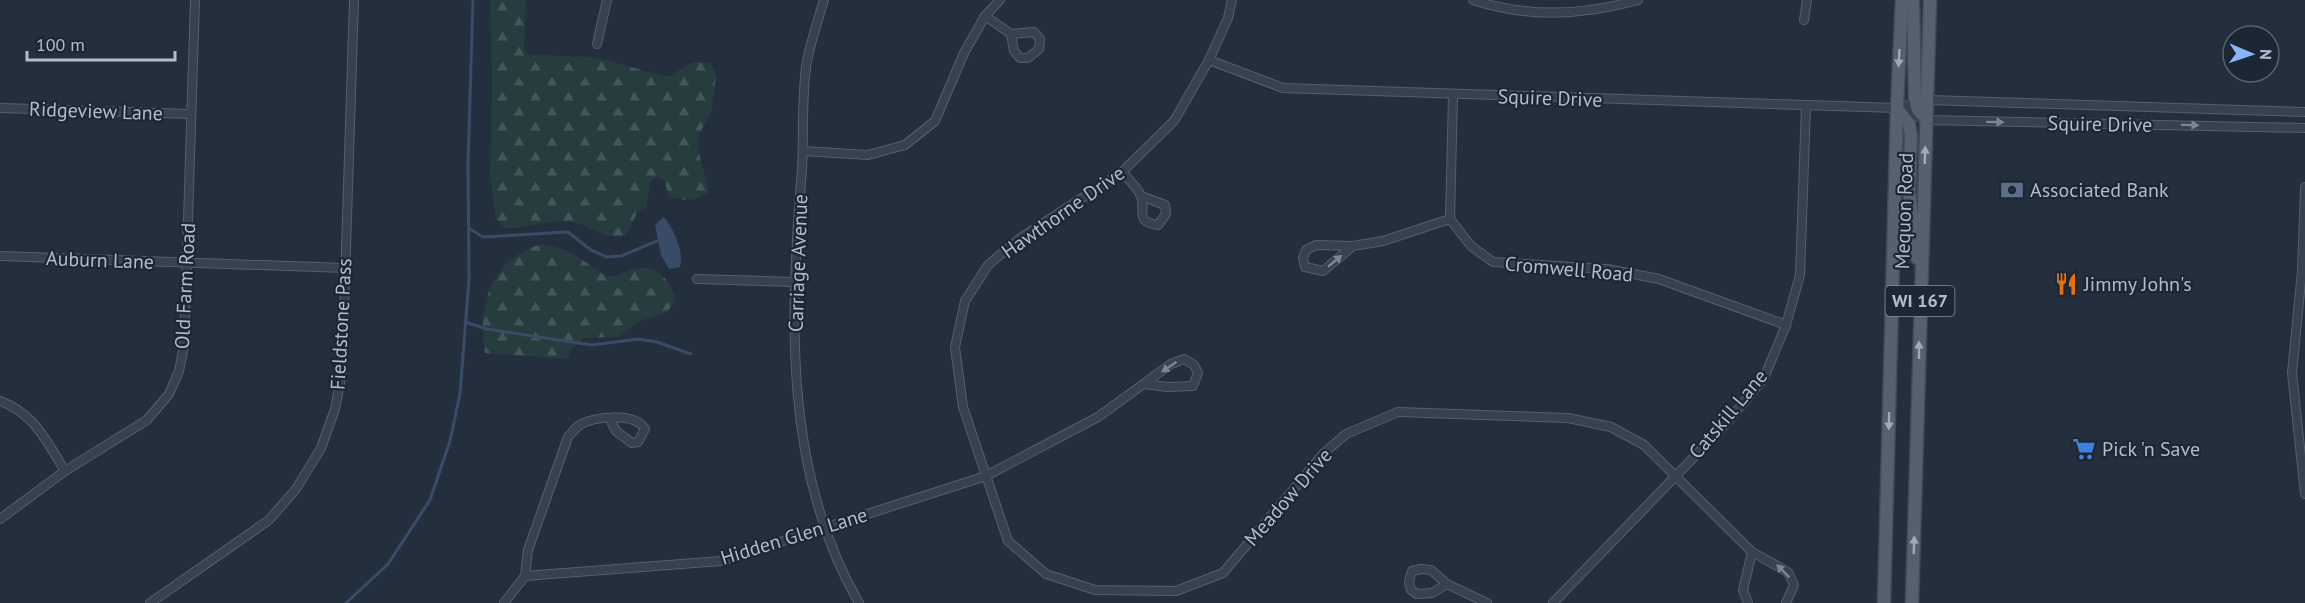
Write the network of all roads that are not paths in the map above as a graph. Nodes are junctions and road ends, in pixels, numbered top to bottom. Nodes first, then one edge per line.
1 (195, 0) edge
2 (354, 0) edge
3 (607, 0) edge
4 (824, 0) edge
5 (1000, 0) edge
6 (1232, 0) edge
7 (1473, 0) edge
8 (1638, 0) edge
9 (1807, 0) edge
10 (1902, 0) edge
11 (1914, 0) edge
12 (1930, 0) edge
13 (985, 16) junction
14 (1804, 20) dead end
15 (1011, 34) dead end
16 (597, 44) dead end
17 (1209, 60) junction
18 (1453, 94) junction
19 (1922, 101) junction
20 (1806, 106) junction
21 (0, 108) edge
22 (1897, 108) junction
23 (2305, 112) edge
24 (191, 114) junction
25 (1927, 120) junction
26 (2305, 128) edge
27 (803, 151) junction
28 (1122, 172) junction
29 (2305, 187) edge
30 (1141, 196) dead end
31 (1450, 219) junction
32 (1353, 246) junction
33 (0, 256) edge
34 (187, 263) junction
35 (345, 268) junction
36 (697, 279) dead end
37 (2303, 281) edge
38 (793, 282) junction
39 (1921, 286) junction
40 (1786, 325) junction
41 (1145, 384) junction
42 (0, 401) edge
43 (610, 419) junction
44 (2302, 440) edge
45 (65, 471) junction
46 (986, 476) junction
47 (1675, 476) junction
48 (2305, 494) edge
49 (0, 519) edge
50 (824, 526) junction
51 (1752, 552) junction
52 (525, 576) junction
53 (1447, 584) junction
54 (150, 603) edge
55 (504, 603) edge
56 (859, 603) edge
57 (1487, 603) edge
58 (1553, 603) edge
59 (1748, 603) edge
60 (1786, 603) edge
61 (1884, 603) edge
62 (1912, 603) edge

1 - 24 street, Old Farm Road
2 - 35 street, Fieldstone Pass
3 - 16 street
4 - 27 street, Carriage Avenue
5 - 13 street
6 - 17 street, Hawthorne Drive
7 - 8 street
9 - 14 street
10 -> 22 main road, Mequon Road / WI 167
11 - 19 main road
12 - 19 main road
13 - 15 street
13 - 27 street
17 - 18 street, Squire Drive
17 - 28 street, Hawthorne Drive
18 - 20 street, Squire Drive
18 - 31 street
19 - 22 street, Squire Drive
19 - 23 street, Squire Drive
19 - 25 main road
20 - 22 street, Squire Drive
20 - 40 street, Catskill Lane
21 - 24 street, Ridgeview Lane
22 - 25 street, Squire Drive
22 - 39 main road
22 -> 61 main road, Mequon Road / WI 167
24 - 34 street, Old Farm Road
25 -> 26 street, Squire Drive
39 -> 25 main road, Mequon Road / WI 167
27 - 38 street, Carriage Avenue
28 - 30 street
28 - 46 street, Hawthorne Drive
29 - 37 street
31 - 32 street
31 - 40 street, Cromwell Road
32 -> 32 street
33 - 34 street, Auburn Lane
34 - 35 street, Auburn Lane
34 - 45 street, Old Farm Road
35 - 54 street, Fieldstone Pass
36 - 38 street
37 - 44 street
38 - 50 street, Carriage Avenue
62 -> 39 main road, Mequon Road / WI 167
40 - 47 street, Catskill Lane
41 -> 41 street, Hidden Glen Lane
41 - 46 street, Hidden Glen Lane
42 - 45 street
43 - 43 street
43 - 52 street
44 - 48 street
45 - 49 street, Old Farm Road
46 - 47 street, Meadow Drive
46 - 50 street, Hidden Glen Lane
47 - 51 street, Meadow Drive
47 - 58 street, Catskill Lane
50 - 52 street, Hidden Glen Lane
50 - 56 street, Carriage Avenue
51 - 59 street
60 -> 51 street, Meadow Drive
52 - 55 street
53 - 53 street
53 - 57 street

